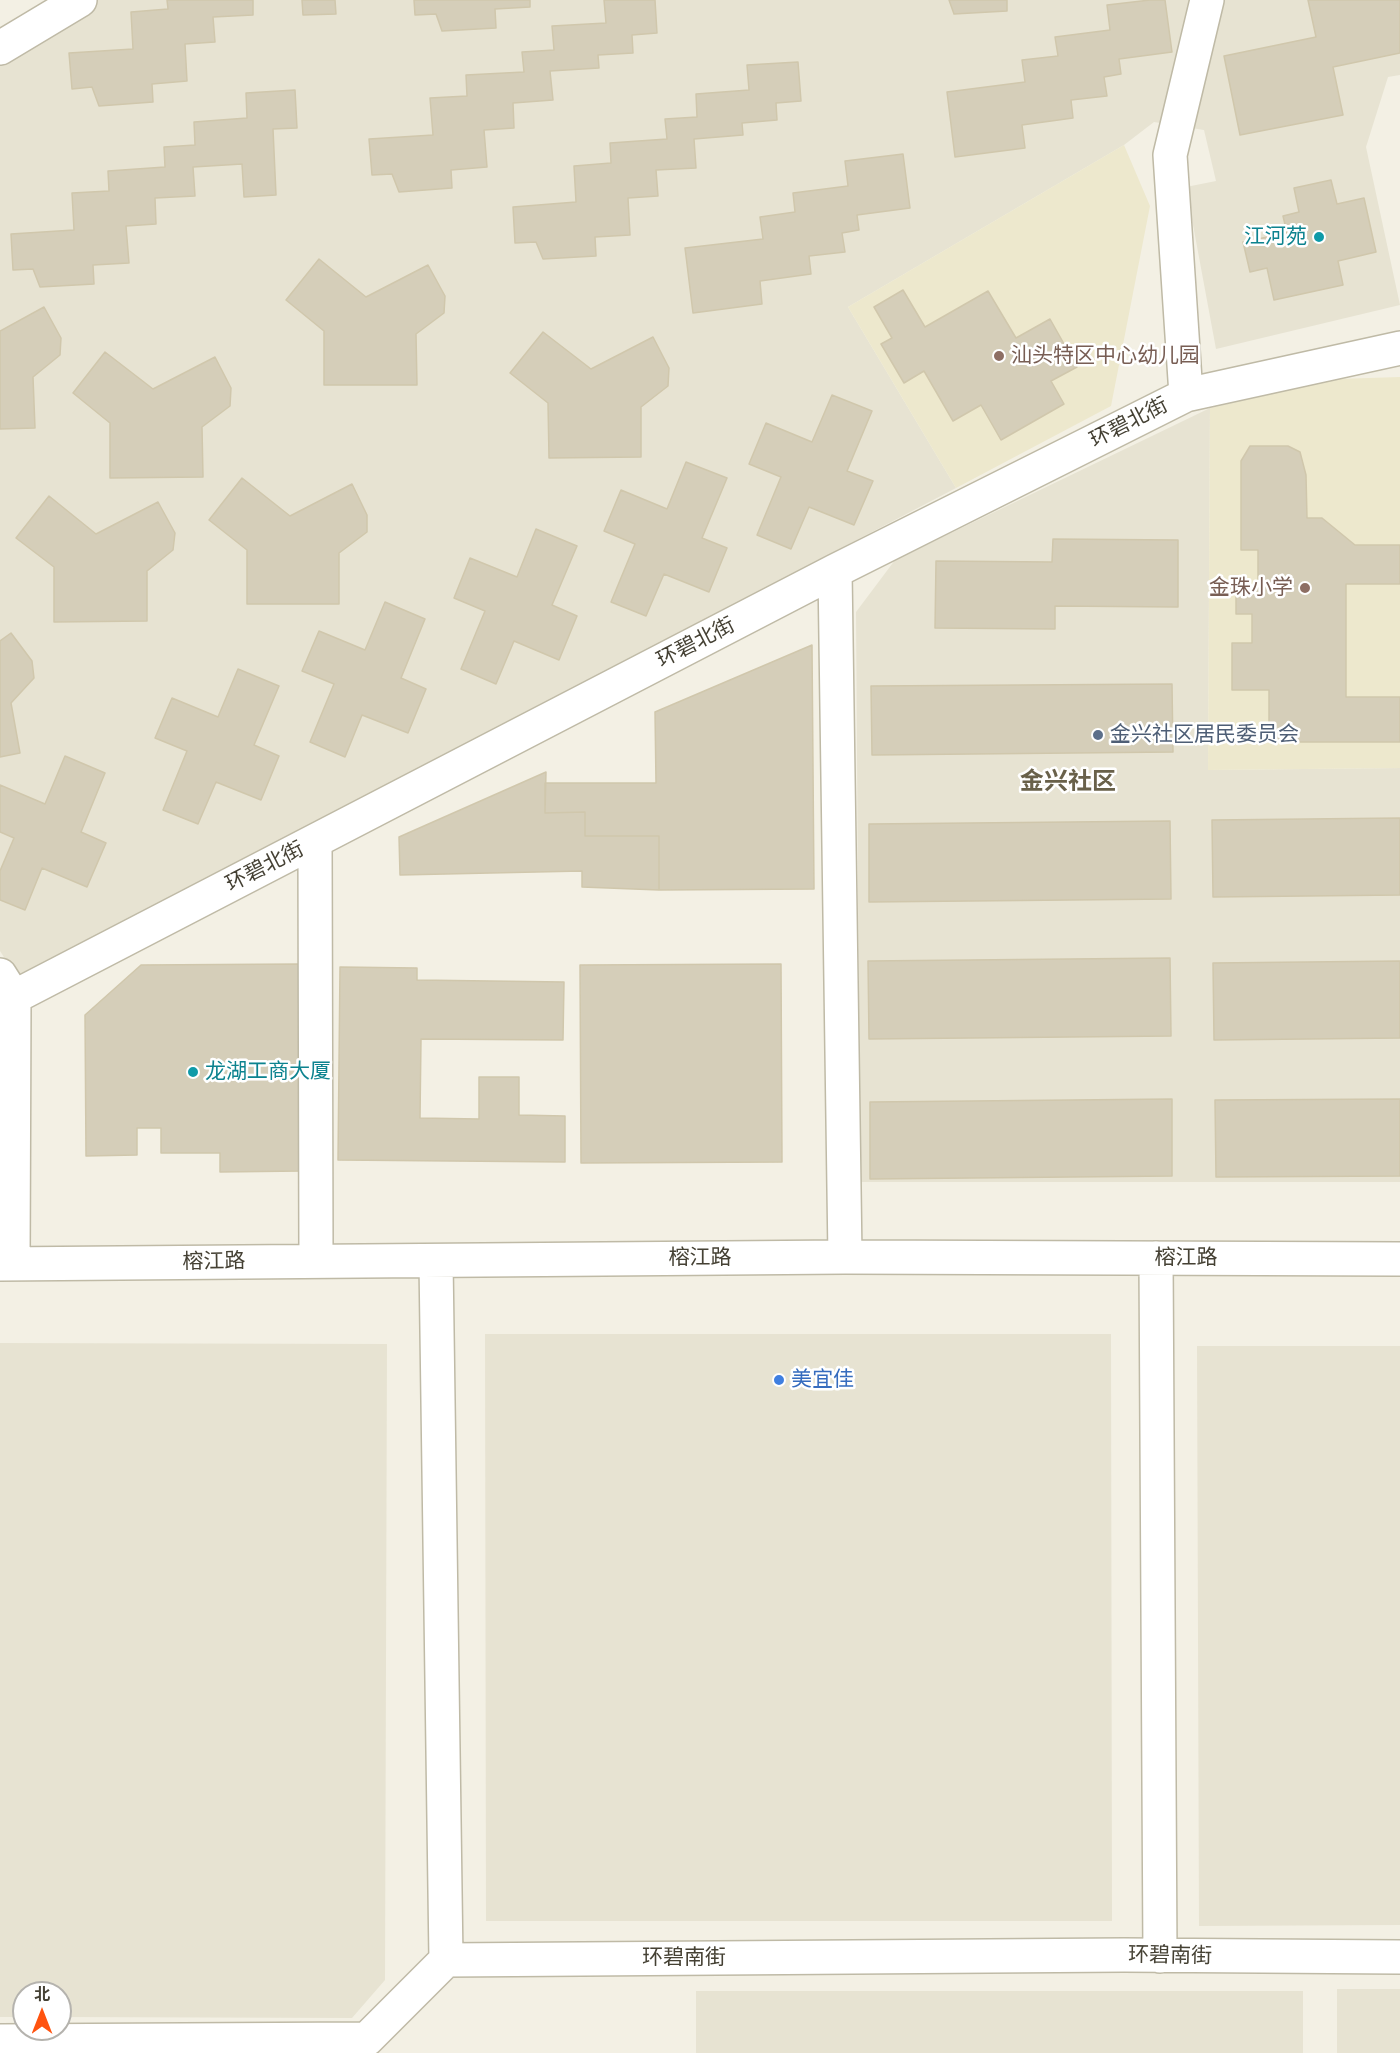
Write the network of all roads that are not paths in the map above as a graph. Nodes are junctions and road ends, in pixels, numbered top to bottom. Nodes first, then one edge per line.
1 (80, 0) edge
2 (1207, 0) edge
3 (0, 48) edge
4 (1400, 348) edge
5 (1186, 395) junction
6 (835, 571) junction
7 (315, 841) junction
8 (7, 986) edge
9 (845, 1257) junction
10 (1156, 1258) junction
11 (1400, 1259) edge
12 (316, 1261) junction
13 (436, 1261) junction
14 (6, 1264) edge
15 (1160, 1956) junction
16 (1400, 1958) edge
17 (446, 1960) junction
18 (0, 2041) edge
19 (367, 2046) edge

1 - 3 street
2 - 5 street
4 - 5 street, 环碧北街
5 - 6 street, 环碧北街
6 - 7 street, 环碧北街
6 - 9 street
7 - 8 street, 环碧北街
7 - 12 street
8 - 14 street
9 - 10 street, 榕江路
9 - 13 street, 榕江路
10 - 11 street, 榕江路
10 - 15 street
12 - 13 street, 榕江路
12 - 14 street, 榕江路
13 - 17 street
15 - 16 street, 环碧南街
15 - 17 street, 环碧南街
17 - 19 street
18 - 19 street

